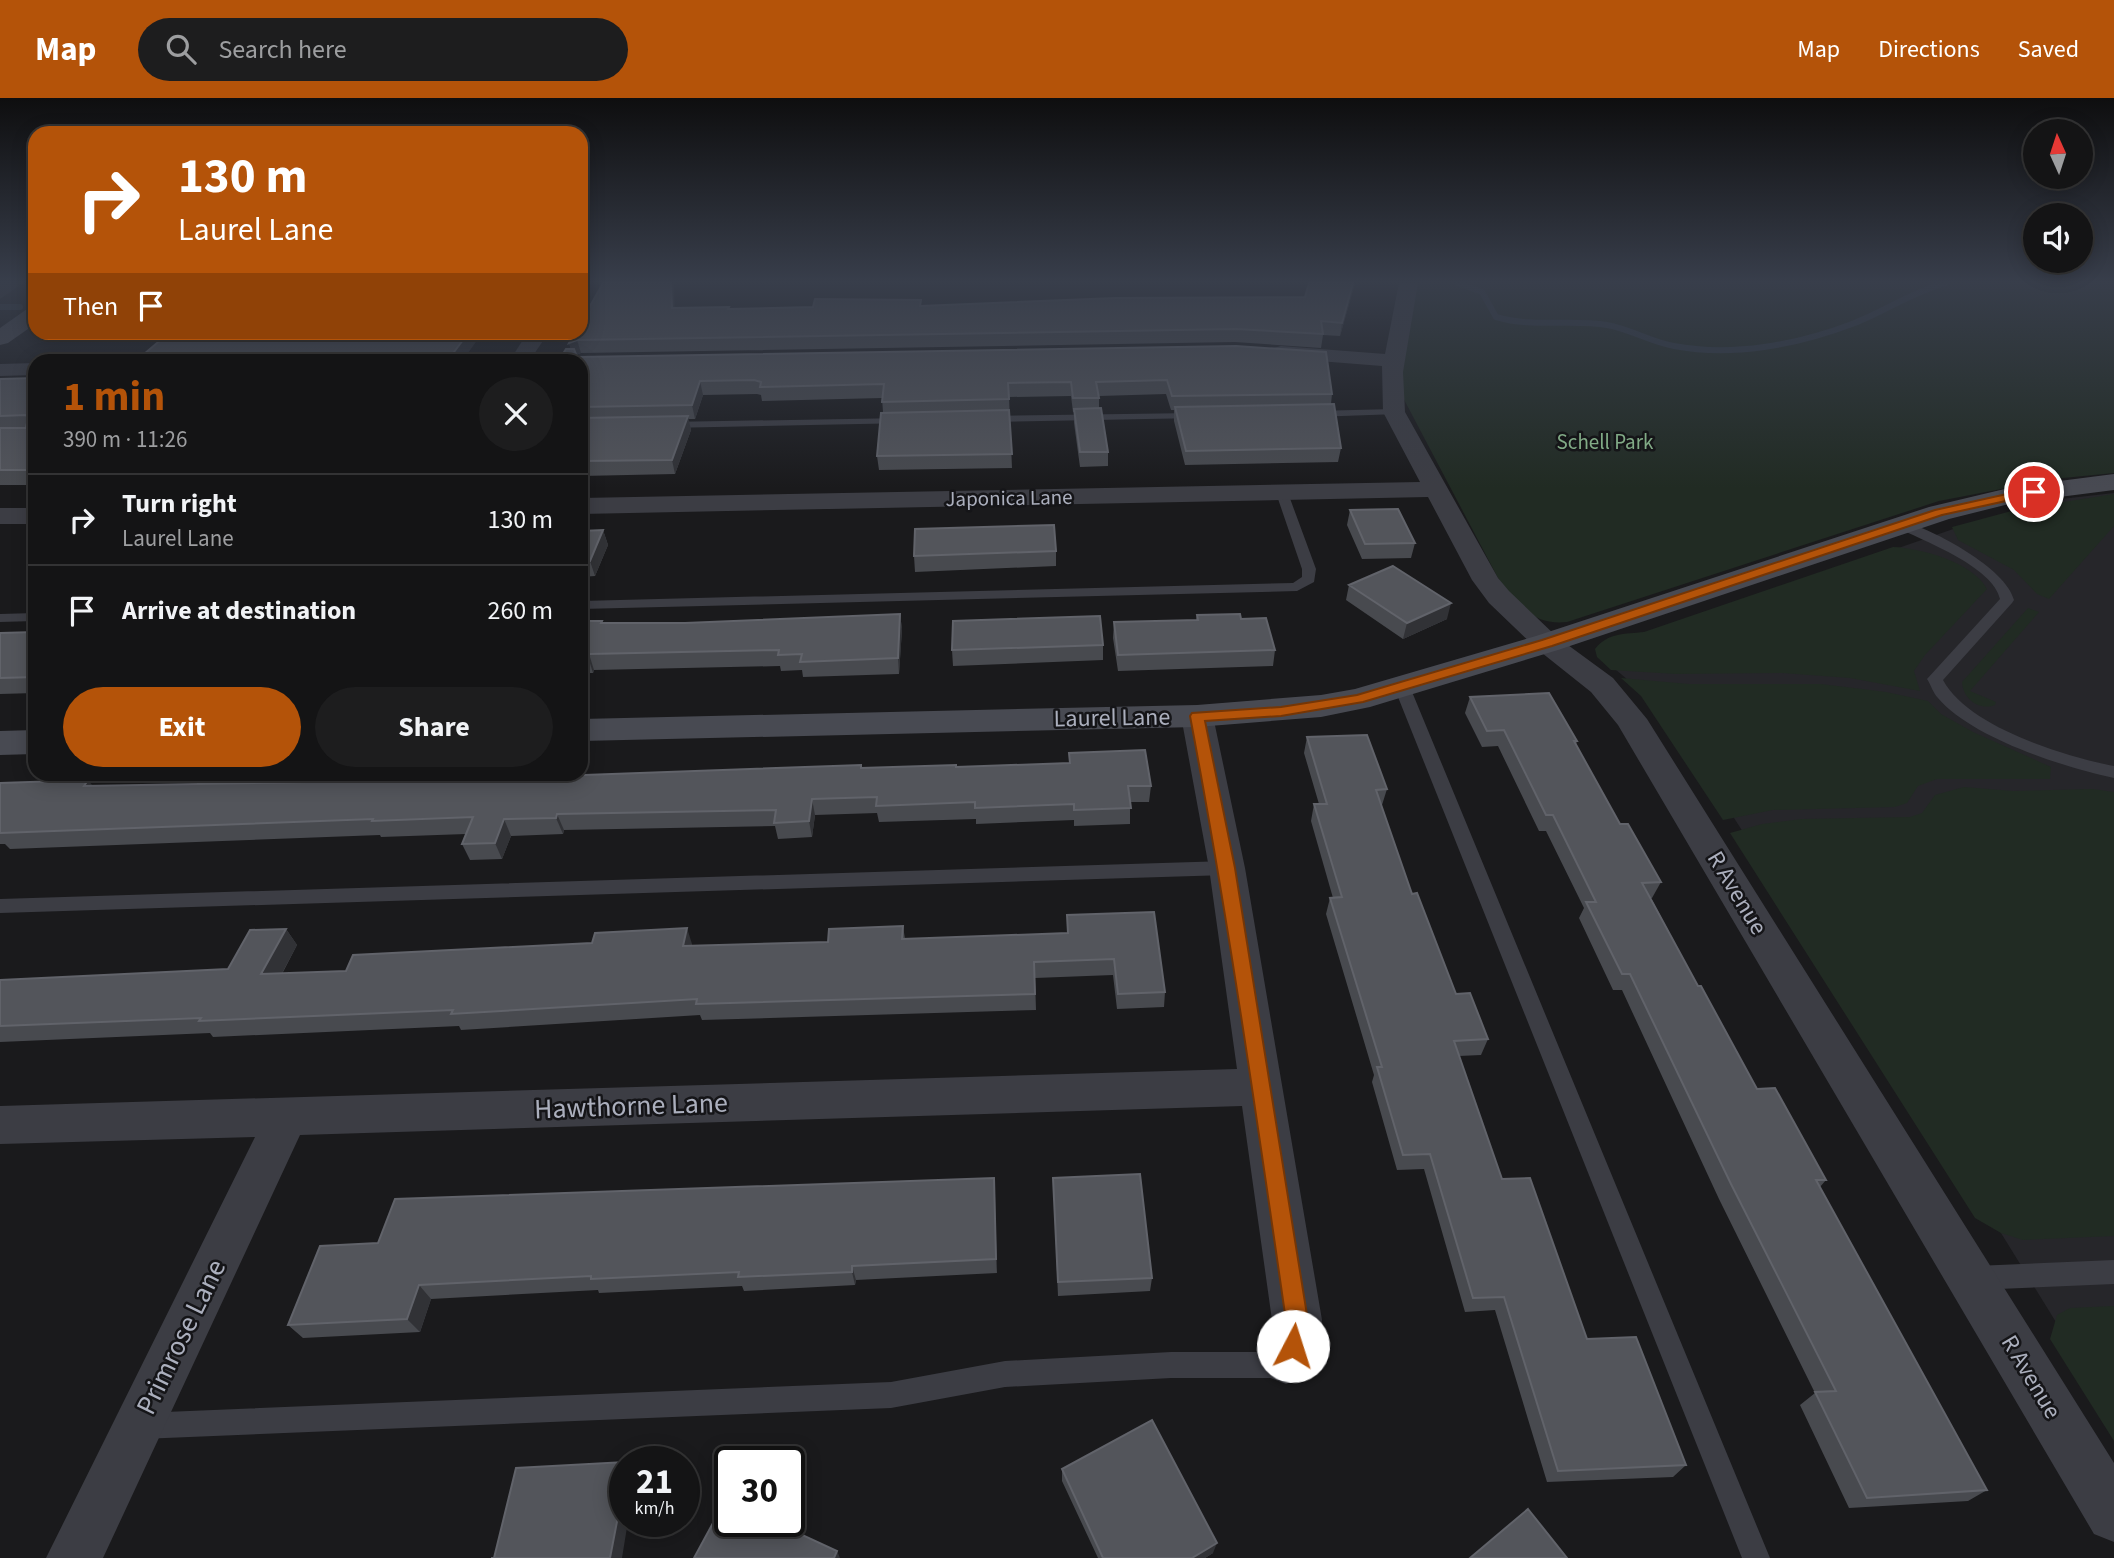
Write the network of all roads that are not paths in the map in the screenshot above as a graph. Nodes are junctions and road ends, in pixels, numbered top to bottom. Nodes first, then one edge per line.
1 (1264, 351) edge
2 (1396, 351) edge
3 (1394, 361) junction
4 (28, 369) edge
5 (0, 370) edge
6 (1394, 412) junction
7 (1298, 414) edge
8 (1201, 416) edge
9 (981, 419) edge
10 (912, 421) edge
11 (650, 425) edge
12 (2114, 482) edge
13 (1436, 489) junction
14 (1282, 493) junction
15 (588, 506) edge
16 (0, 516) edge
17 (28, 516) edge
18 (1903, 525) junction
19 (588, 605) edge
20 (28, 617) edge
21 (0, 618) edge
22 (1547, 643) junction
23 (1402, 687) junction
24 (1197, 716) junction
25 (588, 730) edge
26 (28, 742) edge
27 (0, 743) edge
28 (2114, 772) edge
29 (1227, 868) junction
30 (0, 906) edge
31 (1262, 1087) junction
32 (288, 1116) junction
33 (0, 1125) edge
34 (2114, 1272) edge
35 (1971, 1278) junction
36 (1286, 1359) joint
37 (138, 1426) junction
38 (2114, 1514) edge
39 (74, 1558) edge
40 (1756, 1558) edge

1 - 3 street
2 - 3 street, R Avenue
3 - 6 street, R Avenue
4 - 5 street
6 - 7 lane
6 - 13 street, R Avenue
8 - 9 lane
10 - 11 lane
12 - 18 street, Laurel Lane
13 - 14 street, Japonica Lane
13 - 22 street, R Avenue
14 - 15 street, Japonica Lane
14 - 19 lane
16 - 17 street
18 - 22 street, Laurel Lane
18 - 28 lane
20 - 21 lane
22 - 23 street, Laurel Lane
22 - 35 street, R Avenue
23 - 24 street, Laurel Lane
23 - 40 lane
24 - 25 street, Laurel Lane
24 - 29 street
26 - 27 street
29 - 30 lane
29 - 31 street
31 - 32 street, Hawthorne Lane
31 - 36 street
32 - 33 street, Hawthorne Lane
32 - 37 street, Primrose Lane
34 - 35 lane
35 - 38 street, R Avenue
36 - 37 lane
37 - 39 street, Primrose Lane

